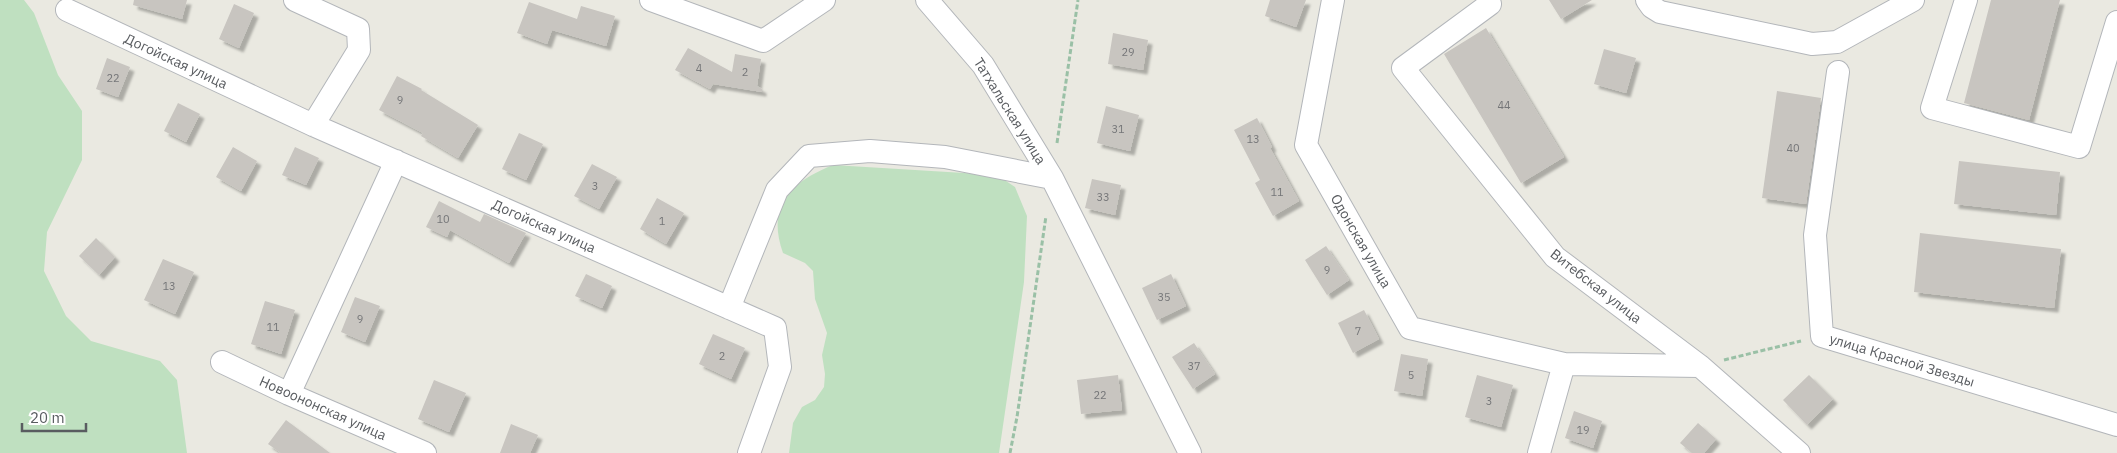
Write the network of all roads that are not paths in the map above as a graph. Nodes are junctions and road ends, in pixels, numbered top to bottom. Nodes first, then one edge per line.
1 (295, 0) edge
2 (651, 0) edge
3 (824, 0) edge
4 (927, 0) edge
5 (1333, 0) edge
6 (1647, 0) edge
7 (1913, 0) edge
8 (1966, 0) edge
9 (1490, 4) dead end
10 (67, 10) dead end
11 (2117, 22) edge
12 (1838, 72) dead end
13 (313, 125) junction
14 (396, 161) junction
15 (1052, 178) junction
16 (728, 308) junction
17 (222, 362) dead end
18 (1564, 364) junction
19 (1700, 366) junction
20 (289, 394) junction
21 (2117, 425) edge
22 (425, 453) edge
23 (749, 453) edge
24 (1190, 453) edge
25 (1540, 453) edge
26 (1799, 453) edge

1 - 13 street
2 - 3 street
4 - 15 street, Татхальская улица
5 - 18 street, Одонская улица
6 - 7 street
8 - 11 street
9 - 19 street, Витебская улица
10 - 13 street, Догойская улица
12 - 21 street, улица Красной Звезды
13 - 14 street, Догойская улица
14 - 16 street, Догойская улица
14 - 20 street
15 - 16 street
15 - 24 street
16 - 23 street, Догойская улица
17 - 20 street, Новоононская улица
18 - 19 street
18 - 25 street
19 - 26 street, Витебская улица
20 - 22 street, Новоононская улица

